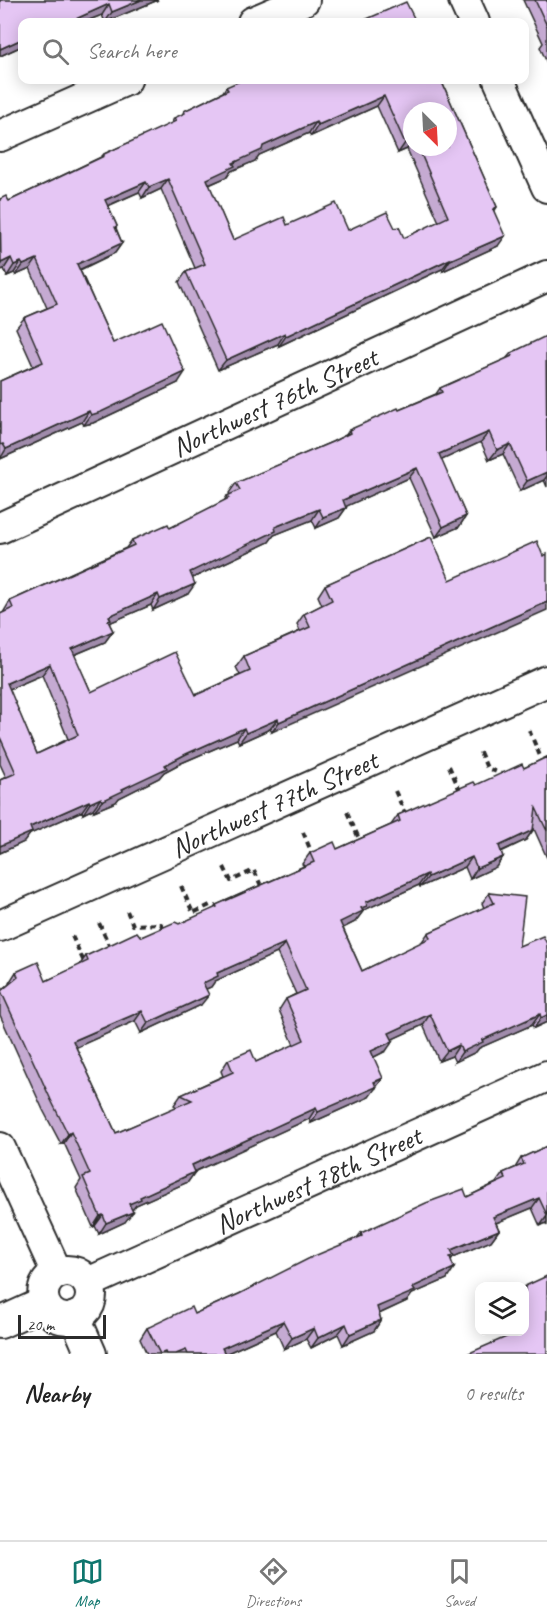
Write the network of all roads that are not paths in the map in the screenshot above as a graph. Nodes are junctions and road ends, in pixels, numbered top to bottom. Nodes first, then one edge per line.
1 (304, 0) edge
2 (464, 0) edge
3 (262, 18) edge
4 (472, 18) edge
5 (117, 84) edge
6 (501, 84) edge
7 (0, 136) edge
8 (547, 187) edge
9 (547, 276) edge
10 (0, 528) edge
11 (547, 681) edge
12 (0, 926) edge
13 (547, 1076) edge
14 (0, 1148) edge
15 (57, 1272) junction
16 (88, 1283) junction
17 (44, 1303) junction
18 (75, 1317) junction
19 (0, 1323) edge
20 (91, 1354) edge

1 - 3 street
2 - 4 street
5 - 7 street
6 - 8 street
9 - 10 street, Northwest 76th Street
11 - 12 street, Northwest 77th Street
13 - 16 street, Northwest 78th Street
14 - 15 street
15 - 16 street
15 - 17 street
16 - 18 street
17 - 18 street
17 - 19 street
18 - 20 street

